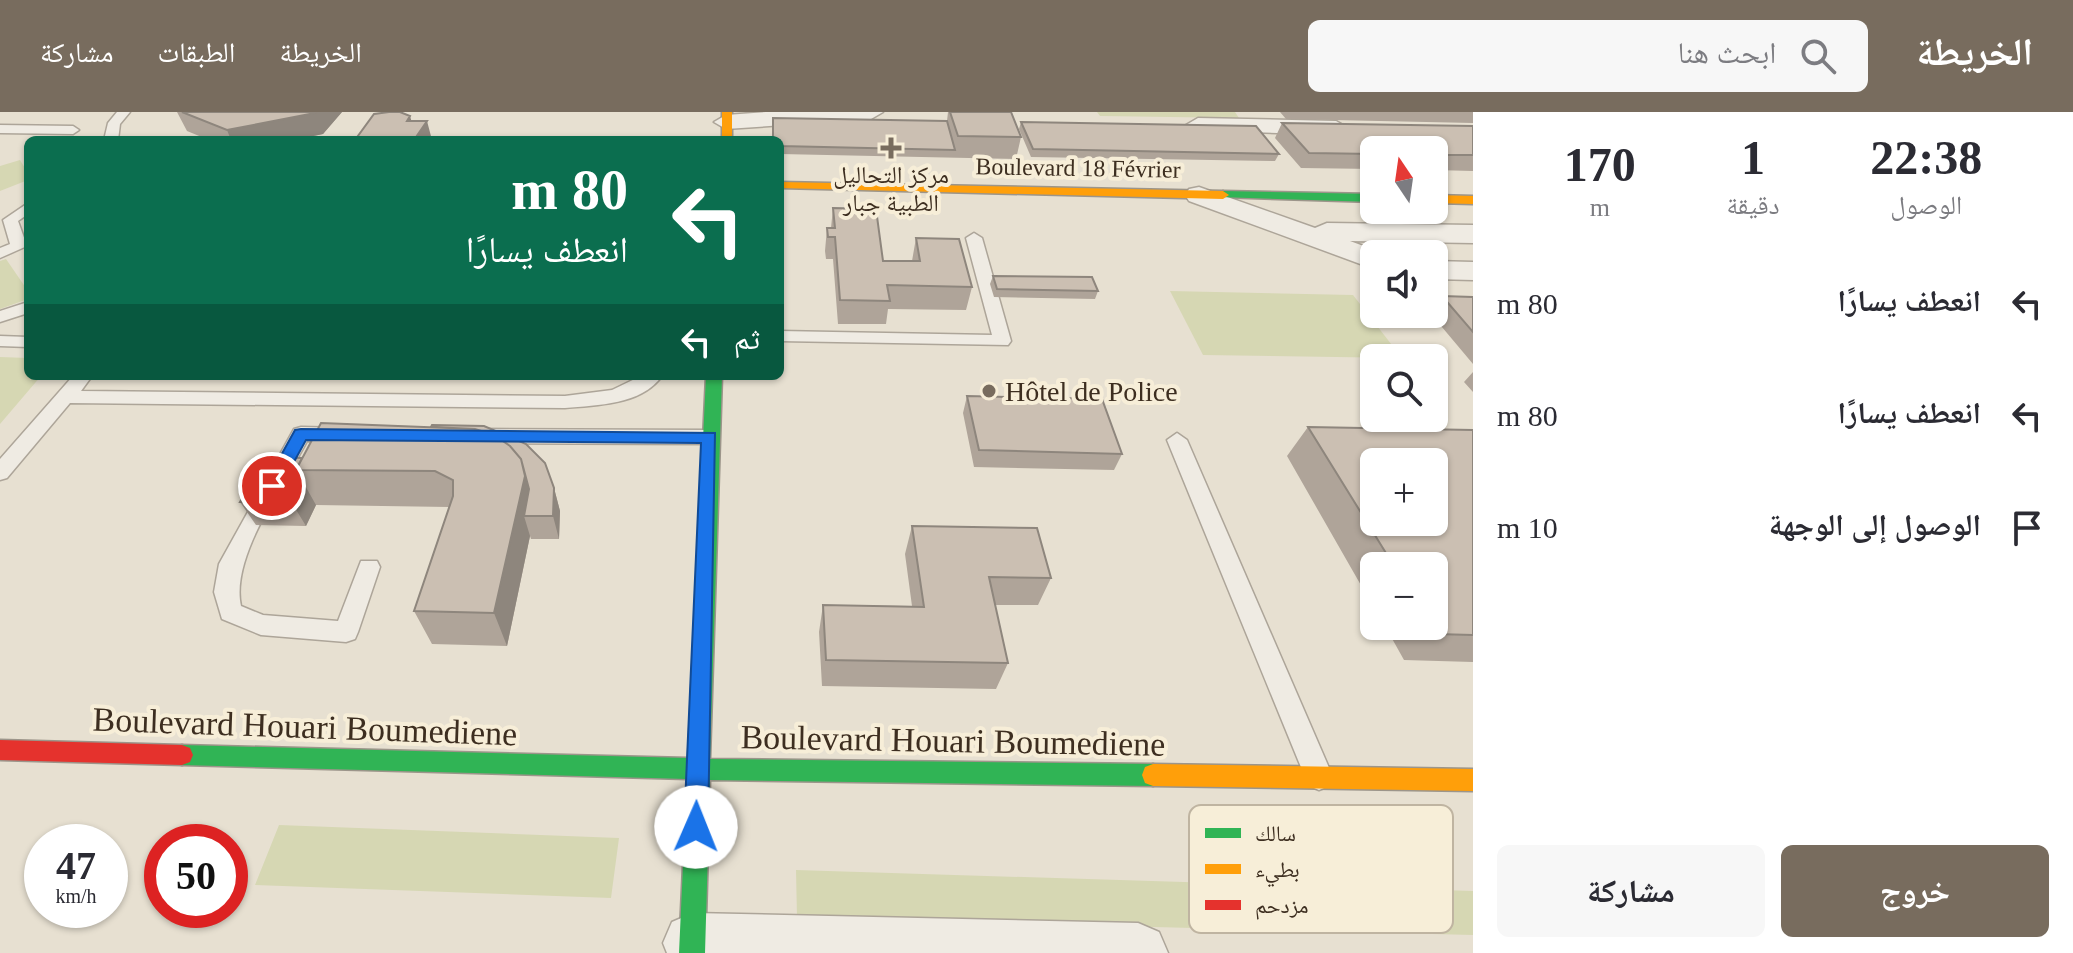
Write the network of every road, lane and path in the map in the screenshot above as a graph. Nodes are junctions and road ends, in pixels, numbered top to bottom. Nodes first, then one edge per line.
1 (124, 112) edge
2 (871, 112) edge
3 (1266, 119) edge
4 (727, 125) edge
5 (1179, 125) edge
6 (1365, 128) edge
7 (0, 129) edge
8 (73, 130) dead end
9 (112, 136) edge
10 (784, 185) edge
11 (1199, 195) junction
12 (1360, 198) edge
13 (1448, 199) edge
14 (1473, 200) edge
15 (24, 210) edge
16 (1298, 231) junction
17 (1473, 234) edge
18 (974, 238) dead end
19 (23, 247) edge
20 (0, 253) edge
21 (1360, 255) edge
22 (1448, 270) edge
23 (1473, 271) edge
24 (24, 308) edge
25 (0, 317) edge
26 (784, 336) edge
27 (0, 341) edge
28 (24, 342) edge
29 (80, 380) edge
30 (648, 380) edge
31 (714, 380) edge
32 (68, 397) junction
33 (363, 435) edge
34 (458, 435) edge
35 (709, 437) junction
36 (1177, 440) dead end
37 (0, 473) edge
38 (369, 567) dead end
39 (0, 750) edge
40 (697, 769) junction
41 (1320, 778) junction
42 (1473, 780) edge
43 (693, 948) edge
44 (1138, 953) edge

1 - 9 lane
2 - 4 street
3 - 5 street
3 - 6 street
7 - 8 lane
10 - 11 main road, Boulevard 18 Février
11 - 12 main road, Boulevard 18 Février
11 - 16 street
13 - 14 main road
15 - 19 lane
16 - 17 street
16 - 21 street
18 - 26 lane
19 - 20 lane
22 - 23 street
24 - 25 lane
27 - 28 lane
29 - 32 lane
30 - 32 lane
31 - 35 main road
32 - 37 lane
33 - 38 lane
34 - 35 lane
35 - 40 main road
36 - 41 lane
39 - 40 main road, Boulevard Houari Boumediene
40 - 41 main road, Boulevard Houari Boumediene
40 - 43 main road
41 - 42 main road, Boulevard Houari Boumediene
43 - 44 street

